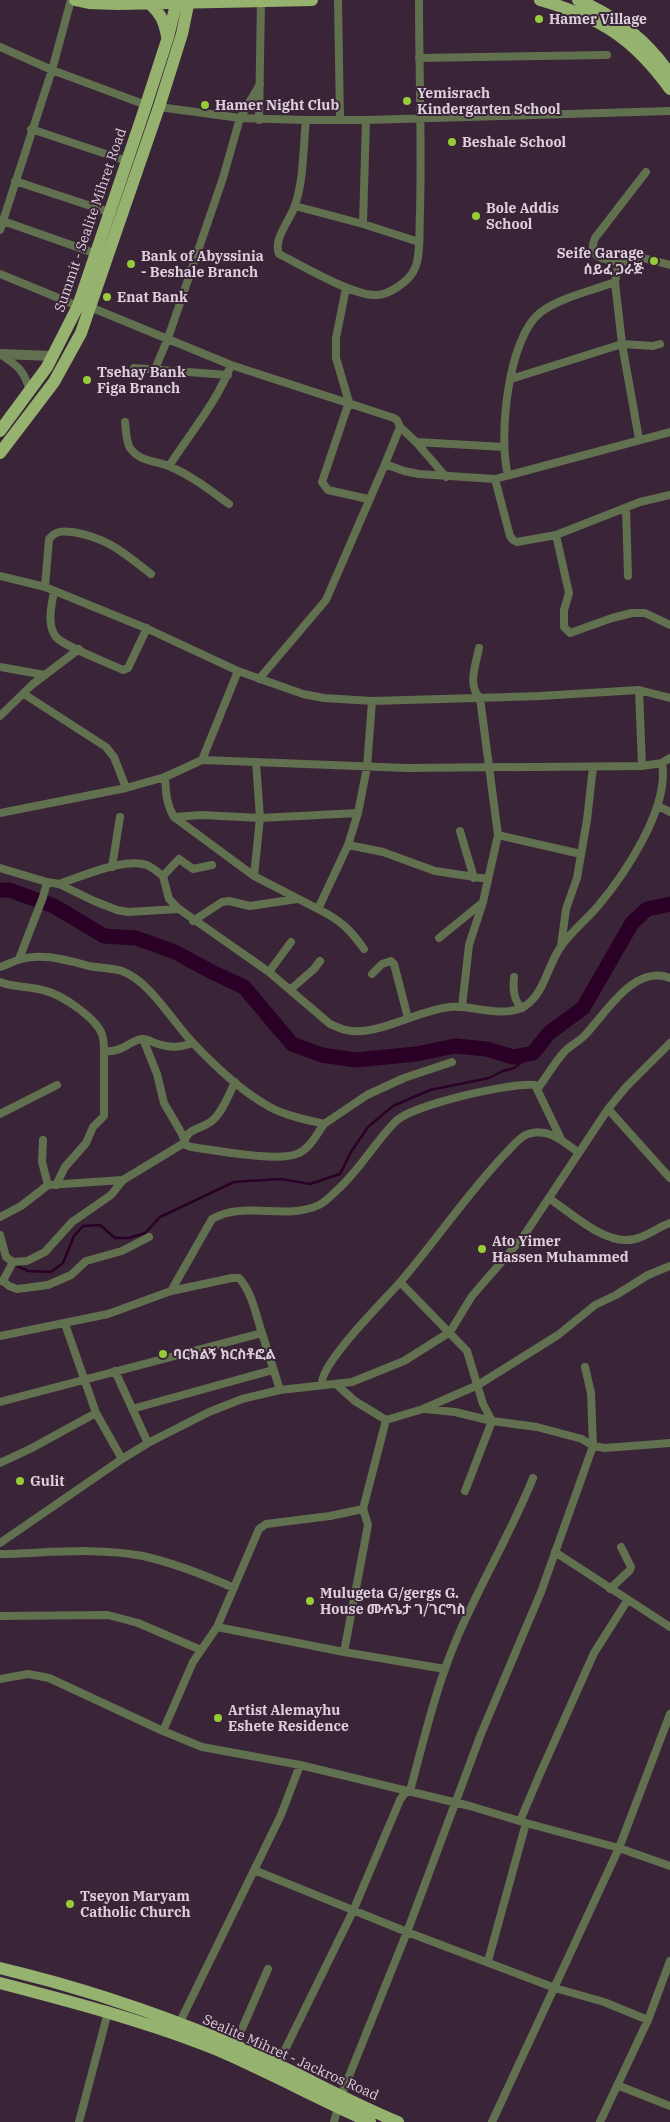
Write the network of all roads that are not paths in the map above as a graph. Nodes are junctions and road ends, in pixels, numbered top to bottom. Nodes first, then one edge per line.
1 (71, 0) edge
2 (75, 0) edge
3 (312, 0) edge
4 (338, 0) edge
5 (420, 0) edge
6 (540, 0) edge
7 (578, 0) edge
8 (261, 1) edge
9 (117, 2) edge
10 (183, 2) edge
11 (150, 4) junction
12 (566, 4) edge
13 (168, 37) junction
14 (1, 51) edge
15 (607, 55) dead end
16 (419, 58) junction
17 (52, 70) junction
18 (670, 74) edge
19 (260, 84) junction
20 (670, 89) edge
21 (146, 105) junction
22 (159, 107) junction
23 (670, 111) edge
24 (240, 118) junction
25 (421, 118) junction
26 (260, 120) junction
27 (306, 120) junction
28 (340, 120) junction
29 (366, 120) junction
30 (31, 129) junction
31 (127, 161) junction
32 (646, 172) dead end
33 (15, 182) junction
34 (295, 206) junction
35 (109, 212) junction
36 (3, 220) junction
37 (363, 224) junction
38 (0, 230) edge
39 (419, 242) junction
40 (94, 253) junction
41 (622, 263) junction
42 (670, 265) edge
43 (0, 274) edge
44 (616, 282) junction
45 (346, 288) junction
46 (84, 306) junction
47 (168, 338) junction
48 (622, 344) junction
49 (660, 344) dead end
50 (0, 354) edge
51 (52, 356) junction
52 (231, 365) junction
53 (134, 368) dead end
54 (155, 369) junction
55 (228, 375) junction
56 (511, 379) junction
57 (30, 392) junction
58 (349, 402) junction
59 (125, 422) dead end
60 (400, 427) junction
61 (0, 431) edge
62 (670, 432) edge
63 (639, 439) junction
64 (416, 442) junction
65 (504, 447) junction
66 (0, 453) edge
67 (385, 464) junction
68 (169, 466) junction
69 (508, 476) junction
70 (446, 477) junction
71 (495, 479) junction
72 (670, 495) edge
73 (368, 499) junction
74 (230, 504) dead end
75 (626, 508) junction
76 (556, 535) junction
77 (151, 574) dead end
78 (0, 576) edge
79 (628, 576) dead end
80 (45, 587) junction
81 (54, 591) junction
82 (670, 625) edge
83 (147, 628) junction
84 (479, 648) dead end
85 (78, 649) junction
86 (0, 667) edge
87 (238, 671) junction
88 (45, 675) junction
89 (259, 679) junction
90 (639, 690) junction
91 (24, 694) junction
92 (480, 698) junction
93 (670, 698) edge
94 (372, 701) junction
95 (0, 716) edge
96 (670, 758) edge
97 (202, 760) junction
98 (256, 762) junction
99 (662, 763) junction
100 (642, 766) junction
101 (367, 767) junction
102 (489, 767) junction
103 (593, 767) junction
104 (165, 777) junction
105 (126, 788) junction
106 (660, 806) junction
107 (670, 812) edge
108 (0, 813) edge
109 (358, 813) junction
110 (174, 816) junction
111 (120, 817) dead end
112 (260, 818) junction
113 (460, 831) dead end
114 (498, 834) junction
115 (348, 845) junction
116 (581, 854) junction
117 (212, 865) dead end
118 (112, 867) junction
119 (0, 868) edge
120 (163, 876) junction
121 (254, 876) junction
122 (474, 878) junction
123 (488, 879) junction
124 (47, 882) junction
125 (59, 884) junction
126 (297, 899) junction
127 (483, 902) junction
128 (318, 909) junction
129 (179, 910) junction
130 (193, 921) junction
131 (439, 938) dead end
132 (291, 942) dead end
133 (561, 946) junction
134 (364, 949) dead end
135 (19, 960) junction
136 (320, 961) dead end
137 (0, 967) edge
138 (268, 972) junction
139 (372, 974) dead end
140 (514, 977) dead end
141 (670, 978) edge
142 (0, 982) edge
143 (291, 989) junction
144 (462, 1007) junction
145 (522, 1008) junction
146 (408, 1018) junction
147 (143, 1039) junction
148 (193, 1043) junction
149 (670, 1043) edge
150 (104, 1051) junction
151 (452, 1062) dead end
152 (235, 1082) junction
153 (57, 1086) dead end
154 (538, 1088) junction
155 (608, 1109) junction
156 (0, 1114) edge
157 (324, 1124) junction
158 (561, 1139) junction
159 (42, 1140) dead end
160 (184, 1143) junction
161 (578, 1153) junction
162 (670, 1178) edge
163 (123, 1180) junction
164 (52, 1185) junction
165 (550, 1199) junction
166 (0, 1217) edge
167 (670, 1223) edge
168 (0, 1235) edge
169 (149, 1236) dead end
170 (13, 1262) junction
171 (670, 1266) edge
172 (2, 1281) edge
173 (400, 1282) junction
174 (171, 1291) junction
175 (65, 1324) junction
176 (450, 1332) junction
177 (262, 1333) junction
178 (0, 1336) edge
179 (585, 1367) dead end
180 (273, 1370) junction
181 (115, 1371) junction
182 (84, 1380) junction
183 (322, 1384) junction
184 (338, 1385) junction
185 (478, 1385) junction
186 (280, 1390) junction
187 (0, 1402) edge
188 (132, 1409) junction
189 (423, 1409) junction
190 (96, 1412) junction
191 (386, 1420) junction
192 (492, 1421) junction
193 (148, 1443) junction
194 (593, 1446) junction
195 (670, 1446) edge
196 (122, 1459) junction
197 (0, 1463) edge
198 (532, 1478) dead end
199 (465, 1491) dead end
200 (363, 1509) junction
201 (0, 1543) edge
202 (621, 1547) dead end
203 (555, 1552) junction
204 (0, 1554) edge
205 (234, 1588) junction
206 (610, 1589) junction
207 (627, 1601) junction
208 (0, 1616) edge
209 (217, 1627) junction
210 (670, 1627) edge
211 (201, 1650) junction
212 (344, 1652) junction
213 (445, 1669) junction
214 (0, 1680) edge
215 (670, 1714) edge
216 (162, 1731) junction
217 (300, 1765) junction
218 (410, 1791) junction
219 (455, 1803) junction
220 (523, 1822) junction
221 (618, 1848) junction
222 (670, 1866) edge
223 (254, 1870) junction
224 (353, 1911) junction
225 (407, 1932) junction
226 (488, 1961) junction
227 (670, 1961) edge
228 (0, 1968) edge
229 (268, 1969) dead end
230 (53, 1981) junction
231 (0, 1983) edge
232 (555, 1988) junction
233 (49, 1996) junction
234 (108, 2012) junction
235 (648, 2020) junction
236 (179, 2024) junction
237 (235, 2045) junction
238 (277, 2066) junction
239 (617, 2085) junction
240 (339, 2102) junction
241 (670, 2106) edge
242 (78, 2122) edge
243 (334, 2122) edge
244 (370, 2122) edge
245 (398, 2122) edge
246 (492, 2122) edge
247 (600, 2122) edge

1 - 17 street
2 - 9 main road
3 - 8 main road
4 - 28 street
5 - 16 street
6 - 12 main road
7 - 18 main road
8 - 10 main road
8 - 19 street
9 - 11 main road
10 - 11 main road
10 - 13 main road, Summit - Sealite Mihret Road
10 - 22 main road
11 - 13 main road
12 - 20 main road
13 - 21 main road, Summit - Sealite Mihret Road
14 - 17 street
15 - 16 street
16 - 25 street
17 - 21 street
17 - 30 street
19 - 24 street
19 - 26 street
21 - 31 main road, Summit - Sealite Mihret Road
22 - 24 street
22 - 46 main road
23 - 25 street
24 - 26 street
24 - 47 street
25 - 29 street
25 - 39 street
26 - 27 street
27 - 28 street
27 - 34 street
28 - 29 street
29 - 37 street
30 - 31 street
30 - 33 street
31 - 35 main road, Summit - Sealite Mihret Road
32 - 41 street
33 - 35 street
33 - 36 street
34 - 37 street
34 - 45 street
35 - 40 main road, Summit - Sealite Mihret Road
36 - 38 street
36 - 40 street
37 - 39 street
39 - 45 street
40 - 46 main road, Summit - Sealite Mihret Road
41 - 42 street
41 - 44 street
43 - 46 street
44 - 48 street
44 - 56 street
45 - 58 street
46 - 47 street
46 - 51 main road, Summit - Sealite Mihret Road
46 - 66 main road
47 - 52 street
47 - 54 street
48 - 49 street
48 - 56 street
48 - 63 street
50 - 51 street
50 - 57 street
51 - 57 main road, Summit - Sealite Mihret Road
52 - 55 street
52 - 58 street
53 - 54 street
54 - 55 street
55 - 68 street
56 - 65 street
57 - 61 main road, Summit - Sealite Mihret Road
58 - 60 street
58 - 73 street
59 - 68 street
60 - 64 street
60 - 67 street
62 - 63 street
63 - 69 street
64 - 65 street
64 - 70 street
65 - 69 street
67 - 70 street
67 - 73 street
68 - 74 street
69 - 71 street
70 - 71 street
71 - 76 street
72 - 75 street
73 - 89 street
75 - 76 street
75 - 79 street
76 - 82 street
77 - 80 street
78 - 80 street
80 - 81 street
81 - 83 street
81 - 85 street
83 - 85 street
83 - 87 street
84 - 92 street
85 - 88 street
86 - 88 street
87 - 89 street
87 - 97 street
88 - 91 street
89 - 94 street
90 - 92 street
90 - 93 street
90 - 100 street
91 - 95 street
91 - 105 street
92 - 94 street
92 - 102 street
94 - 101 street
96 - 99 street
97 - 98 street
97 - 104 street
98 - 101 street
98 - 112 street
99 - 100 street
99 - 106 street
100 - 103 street
101 - 102 street
101 - 109 street
102 - 103 street
102 - 114 street
103 - 116 street
104 - 105 street
104 - 110 street
105 - 108 street
106 - 107 street
106 - 133 street
109 - 112 street
109 - 115 street
110 - 112 street
110 - 121 street
111 - 118 street
112 - 121 street
113 - 122 street
114 - 116 street
114 - 123 street
115 - 122 street
115 - 128 street
116 - 133 street
117 - 120 street
118 - 120 street
118 - 125 street
119 - 124 street
120 - 129 street
121 - 126 street
122 - 123 street
123 - 127 street
124 - 125 street
124 - 135 street
125 - 129 street
126 - 128 street
126 - 130 street
127 - 131 street
127 - 144 street
128 - 134 street
129 - 130 street
130 - 138 street
132 - 138 street
133 - 145 street
135 - 137 street
135 - 148 street
136 - 143 street
138 - 143 street
139 - 146 street
140 - 145 street
141 - 154 street
142 - 150 street
143 - 146 street
144 - 145 street
144 - 146 street
147 - 148 street
147 - 150 street
147 - 160 street
148 - 152 street
149 - 155 street
150 - 164 street
151 - 157 street
152 - 157 street
152 - 160 street
153 - 156 street
154 - 158 street
154 - 174 street
155 - 161 street
155 - 162 street
157 - 160 street
158 - 161 street
158 - 173 street
159 - 164 street
160 - 163 street
161 - 165 street
163 - 164 street
163 - 170 street
164 - 166 street
165 - 167 street
165 - 176 street
168 - 170 street
169 - 172 street
170 - 172 street
171 - 185 street
173 - 176 street
173 - 183 street
174 - 175 street
174 - 177 street
175 - 178 street
175 - 182 street
176 - 184 street
176 - 185 street
177 - 180 street
177 - 181 street
179 - 194 street
180 - 186 street
180 - 188 street
181 - 182 street
181 - 188 street
182 - 187 street
182 - 190 street
183 - 184 street
183 - 186 street
184 - 191 street
185 - 189 street
185 - 192 street
186 - 193 street
188 - 193 street
189 - 191 street
189 - 192 street
190 - 196 street
190 - 197 street
191 - 200 street
192 - 194 street
192 - 199 street
193 - 196 street
194 - 195 street
194 - 203 street
196 - 201 street
198 - 213 street
200 - 205 street
200 - 212 street
202 - 206 street
203 - 206 street
203 - 219 street
204 - 205 street
205 - 209 street
206 - 207 street
207 - 210 street
207 - 220 street
208 - 211 street
209 - 211 street
209 - 212 street
211 - 216 street
212 - 213 street
213 - 218 street
214 - 216 street
215 - 221 street
216 - 217 street
217 - 218 street
217 - 223 street
218 - 219 street
218 - 224 street
219 - 220 street
219 - 225 street
220 - 221 street
220 - 226 street
221 - 222 street
221 - 232 street
223 - 224 street
223 - 236 street
224 - 225 street
224 - 238 street
225 - 226 street
225 - 240 street
226 - 232 street
227 - 235 street
228 - 230 main road, Sealite Mihret - Jackros Road
229 - 237 street
230 - 233 main road
230 - 236 main road, Sealite Mihret - Jackros Road
231 - 233 main road
232 - 235 street
232 - 246 street
233 - 234 main road
234 - 240 main road
234 - 242 street
235 - 239 street
236 - 237 main road, Sealite Mihret - Jackros Road
237 - 238 main road, Sealite Mihret - Jackros Road
238 - 240 main road, Sealite Mihret - Jackros Road
239 - 241 street
239 - 247 street
240 - 243 street
240 - 244 main road
240 - 245 main road, Sealite Mihret - Jackros Road

